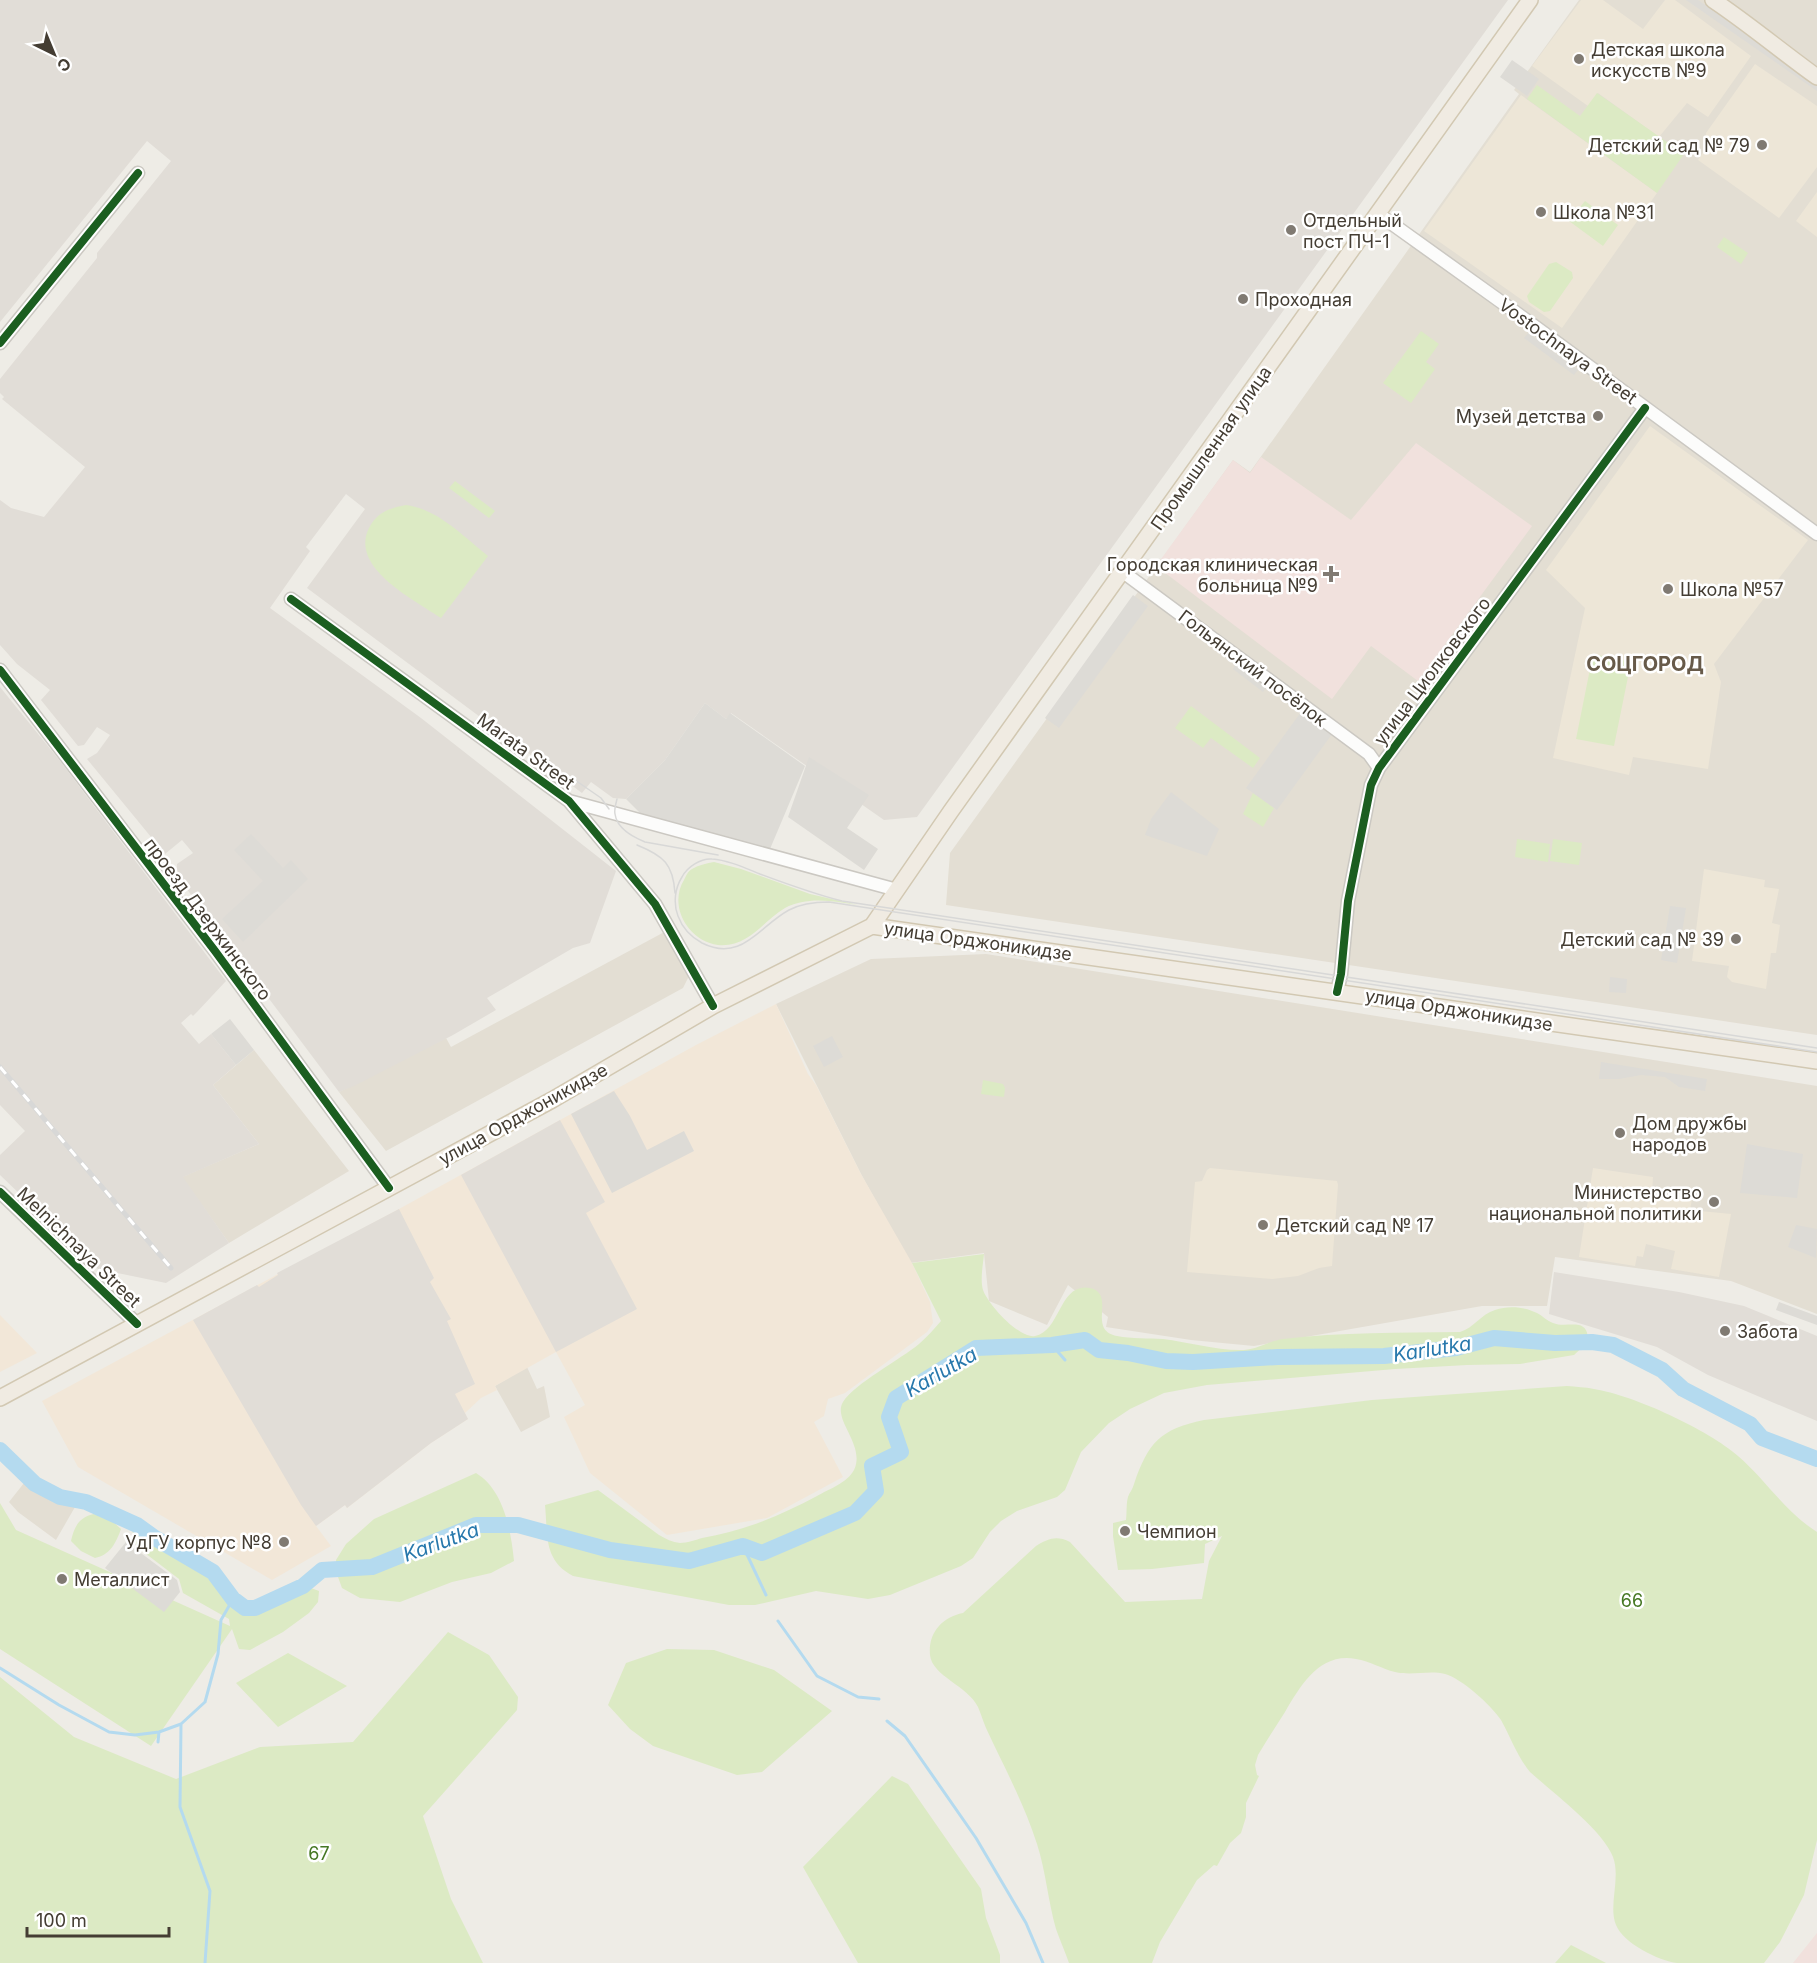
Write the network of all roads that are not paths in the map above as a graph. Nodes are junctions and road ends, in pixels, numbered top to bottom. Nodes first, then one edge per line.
1 (1530, 0) edge
2 (1713, 0) edge
3 (1817, 77) edge
4 (138, 173) dead end
5 (1377, 213) junction
6 (0, 343) edge
7 (1645, 408) junction
8 (1817, 534) edge
9 (1123, 572) junction
10 (291, 599) dead end
11 (0, 670) edge
12 (1379, 768) junction
13 (569, 801) junction
14 (897, 890) junction
15 (872, 926) junction
16 (1337, 992) junction
17 (713, 1006) junction
18 (1817, 1061) edge
19 (389, 1188) junction
20 (0, 1192) edge
21 (136, 1324) junction
22 (0, 1398) edge

1 - 5 main road, Промышленная улица
2 - 3 main road
4 - 6 street
5 - 7 street, Vostochnaya Street
5 - 9 main road, Промышленная улица
7 - 8 street, Vostochnaya Street
7 - 12 street, улица Циолковского
9 - 12 street, Гольянский посёлок
9 - 14 main road, Промышленная улица
10 - 13 street, Marata Street
11 - 19 street, проезд Дзержинского
12 - 16 street, улица Циолковского
13 - 14 street
13 - 17 street, Marata Street
14 - 15 main road, Промышленная улица
15 - 16 main road, улица Орджоникидзе
15 - 17 main road, улица Орджоникидзе
16 - 18 main road, улица Орджоникидзе
17 - 19 main road, улица Орджоникидзе
19 - 21 main road, улица Орджоникидзе
20 - 21 street, Melnichnaya Street
21 - 22 main road, улица Орджоникидзе

